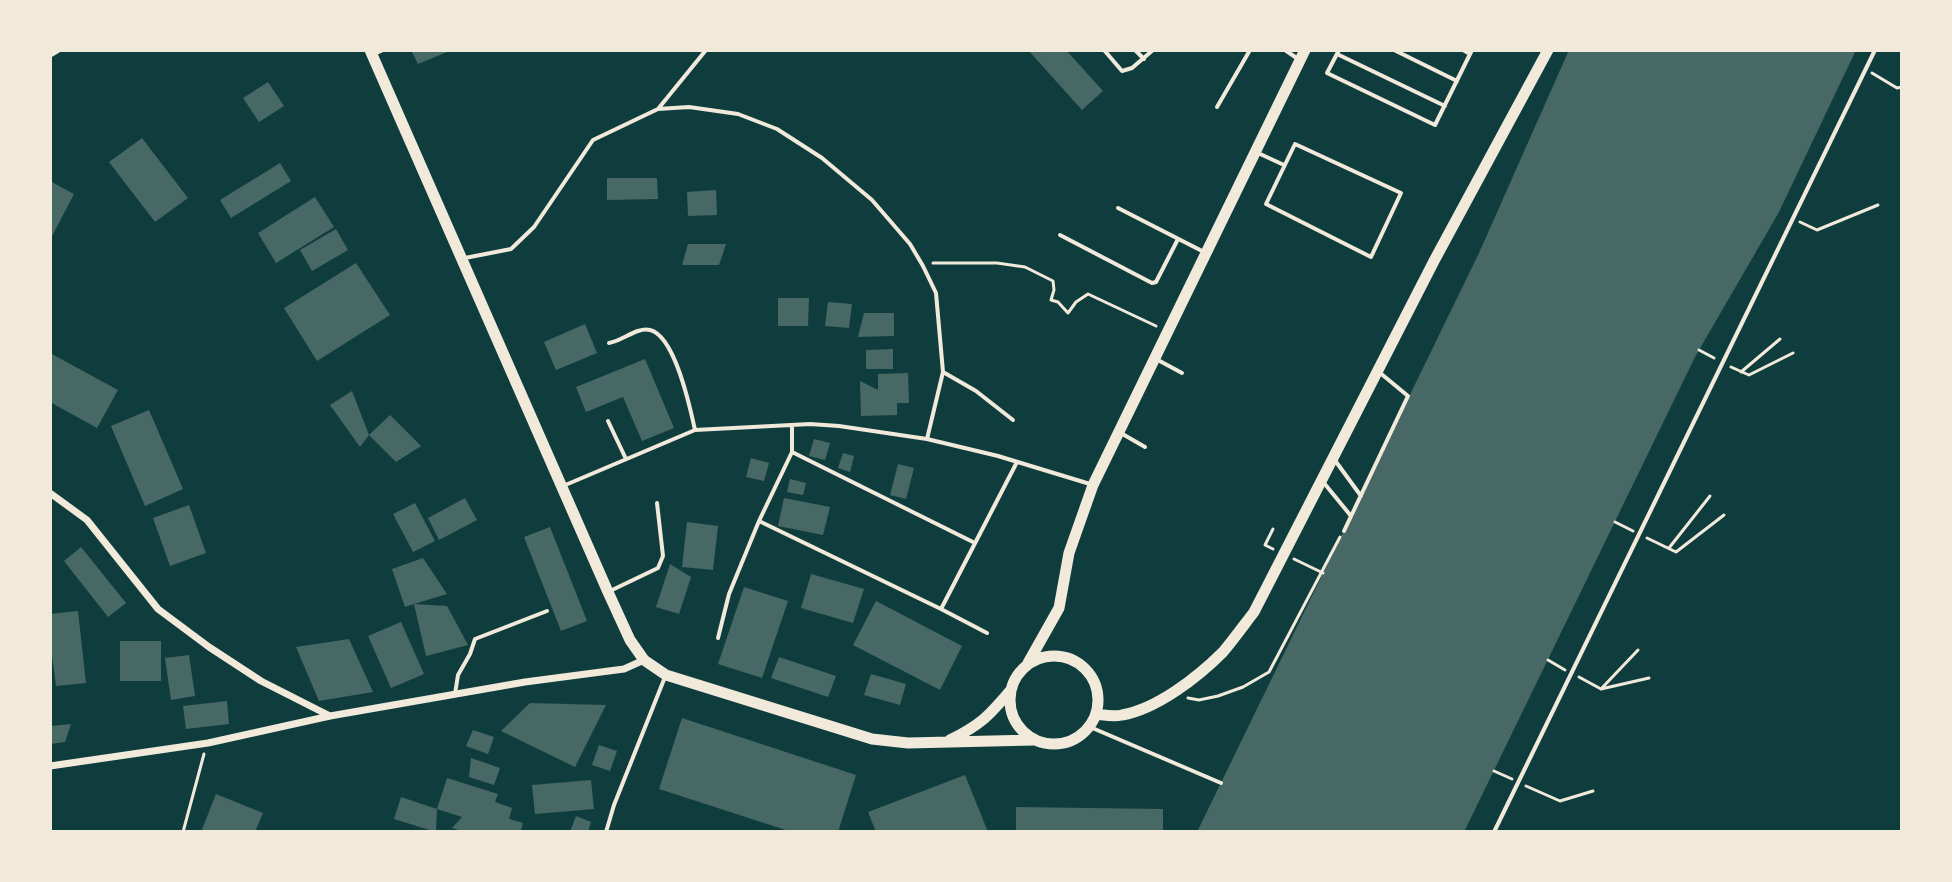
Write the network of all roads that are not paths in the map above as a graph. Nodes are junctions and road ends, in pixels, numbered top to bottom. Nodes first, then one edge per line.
1 (57, 50) edge
2 (706, 50) edge
3 (1104, 50) edge
4 (1135, 50) edge
5 (1153, 50) edge
6 (1250, 50) edge
7 (1285, 50) edge
8 (1394, 50) edge
9 (1463, 50) edge
10 (1548, 50) edge
11 (1875, 50) edge
12 (375, 52) edge
13 (1338, 52) edge
14 (1471, 52) edge
15 (50, 54) edge
16 (1302, 55) edge
17 (1144, 59) junction
18 (1457, 81) junction
19 (1445, 106) junction
20 (1217, 107) dead end
21 (658, 109) junction
22 (1256, 151) junction
23 (1284, 165) junction
24 (1118, 208) dead end
25 (1060, 235) dead end
26 (1178, 239) junction
27 (1206, 253) junction
28 (462, 259) junction
29 (609, 343) dead end
30 (1153, 358) junction
31 (1378, 371) junction
32 (943, 372) junction
33 (1182, 373) dead end
34 (1013, 420) dead end
35 (608, 421) dead end
36 (792, 426) junction
37 (695, 430) junction
38 (1117, 431) junction
39 (927, 439) junction
40 (1145, 447) dead end
41 (792, 452) junction
42 (1333, 458) junction
43 (626, 459) junction
44 (1017, 462) junction
45 (1321, 480) junction
46 (1093, 485) junction
47 (562, 487) junction
48 (50, 493) edge
49 (1360, 496) junction
50 (657, 503) dead end
51 (1351, 516) junction
52 (759, 521) junction
53 (1344, 531) road end
54 (975, 543) junction
55 (608, 592) junction
56 (941, 609) junction
57 (547, 611) dead end
58 (987, 633) dead end
59 (718, 638) dead end
60 (644, 660) junction
61 (1028, 663) junction
62 (666, 675) junction
63 (1010, 691) junction
64 (455, 694) junction
65 (1096, 714) junction
66 (330, 716) junction
67 (1090, 727) junction
68 (1034, 740) junction
69 (946, 742) junction
70 (50, 766) edge
71 (1221, 783) dead end
72 (606, 832) edge
73 (1494, 832) edge

1 - 15 street
2 - 21 lane
3 - 17 lane
4 - 17 lane
5 - 17 lane
6 - 20 lane
7 - 16 lane
8 - 18 lane
9 - 14 lane
10 - 31 main road
11 - 73 lane
12 - 28 main road
13 - 19 lane
13 - 19 lane
14 - 18 lane
16 - 22 main road
18 - 19 lane
21 - 28 lane
21 - 32 lane
22 - 23 lane
22 - 27 main road
23 - 23 lane
24 - 26 lane
25 - 26 lane
26 - 27 lane
27 - 30 main road
28 - 47 main road
29 - 37 lane
30 - 33 lane
30 - 38 main road
31 - 42 main road
31 - 49 lane
32 - 34 lane
32 - 39 lane
35 - 43 lane
36 - 37 lane
36 - 39 lane
36 - 41 lane
37 - 43 lane
38 - 40 lane
38 - 46 main road
39 - 44 lane
41 - 52 lane
41 - 54 lane
42 - 45 main road
42 - 49 lane
43 - 47 lane
44 - 46 lane
44 - 54 lane
45 - 51 lane
45 - 65 main road
46 - 61 main road
47 - 55 main road
48 - 66 street
49 - 51 lane
50 - 55 lane
51 - 53 lane
52 - 56 lane
52 - 59 lane
54 - 56 lane
55 - 60 main road
56 - 58 lane
57 - 64 lane
60 - 62 main road
60 - 64 street
61 - 63 main road
61 - 65 main road
62 - 69 main road
62 - 72 lane
63 - 68 main road
63 - 69 main road
64 - 66 street
65 - 67 main road
66 - 70 street
67 - 68 main road
67 - 71 lane
68 - 69 main road

